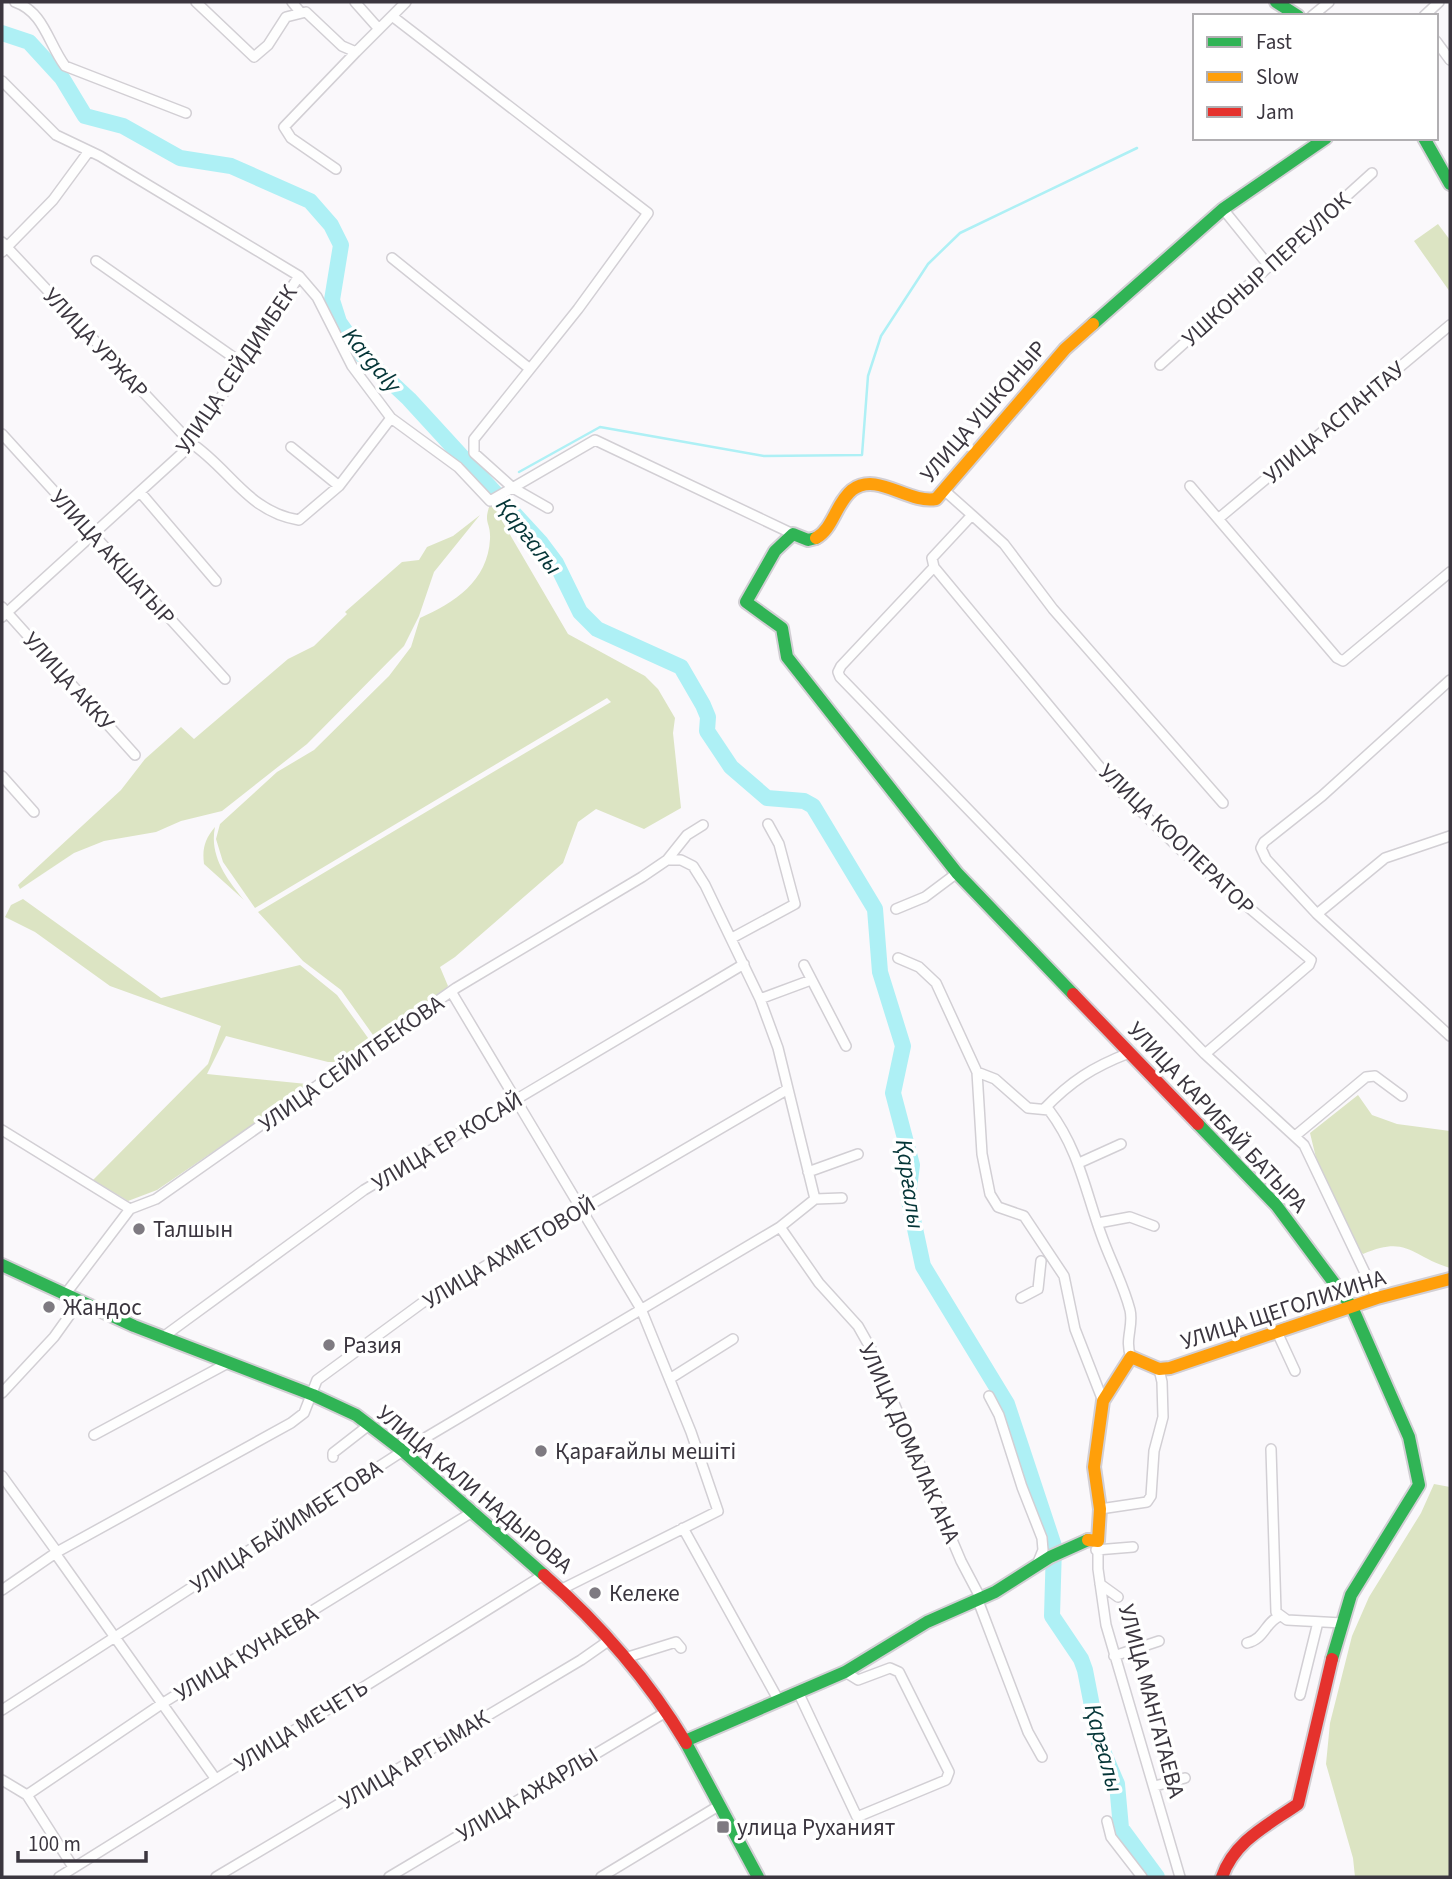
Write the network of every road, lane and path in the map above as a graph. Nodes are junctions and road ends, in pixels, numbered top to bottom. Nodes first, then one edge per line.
1 (15, 2) edge
2 (197, 2) edge
3 (292, 2) edge
4 (355, 2) edge
5 (405, 2) edge
6 (1276, 2) edge
7 (1329, 2) edge
8 (1439, 2) edge
9 (301, 13) junction
10 (1295, 14) edge
11 (1314, 14) edge
12 (1426, 14) edge
13 (392, 16) junction
14 (379, 30) junction
15 (1438, 44) edge
16 (355, 52) junction
17 (1450, 60) edge
18 (2, 81) edge
19 (186, 113) dead end
20 (1322, 140) edge
21 (1425, 140) edge
22 (89, 151) junction
23 (336, 169) dead end
24 (1371, 173) dead end
25 (1450, 184) edge
26 (1223, 209) junction
27 (3, 247) edge
28 (392, 258) dead end
29 (96, 261) dead end
30 (1269, 266) junction
31 (299, 276) junction
32 (1450, 325) edge
33 (243, 364) junction
34 (1160, 365) dead end
35 (530, 369) junction
36 (391, 418) junction
37 (2, 434) edge
38 (191, 443) junction
39 (290, 447) dead end
40 (339, 486) junction
41 (1190, 486) dead end
42 (513, 488) junction
43 (945, 491) junction
44 (140, 492) junction
45 (548, 508) dead end
46 (972, 515) junction
47 (1218, 519) junction
48 (793, 534) junction
49 (93, 535) junction
50 (934, 567) junction
51 (1450, 572) edge
52 (216, 581) dead end
53 (3, 612) edge
54 (225, 679) dead end
55 (1450, 680) edge
56 (135, 755) dead end
57 (2, 776) edge
58 (1223, 803) dead end
59 (34, 812) dead end
60 (768, 824) dead end
61 (703, 825) dead end
62 (1450, 836) edge
63 (667, 860) junction
64 (957, 873) junction
65 (896, 909) dead end
66 (1317, 914) junction
67 (732, 938) junction
68 (898, 958) dead end
69 (744, 964) junction
70 (804, 965) dead end
71 (811, 980) junction
72 (452, 993) junction
73 (760, 999) junction
74 (1450, 1036) edge
75 (846, 1046) dead end
76 (1129, 1052) junction
77 (1205, 1054) junction
78 (977, 1072) junction
79 (788, 1089) junction
80 (1402, 1096) dead end
81 (518, 1100) junction
82 (1044, 1109) junction
83 (2, 1130) edge
84 (1295, 1136) junction
85 (1121, 1144) dead end
86 (858, 1154) dead end
87 (1079, 1163) junction
88 (808, 1172) junction
89 (842, 1198) dead end
90 (814, 1199) junction
91 (583, 1208) junction
92 (130, 1209) junction
93 (1098, 1223) junction
94 (1154, 1226) dead end
95 (780, 1227) junction
96 (1051, 1258) junction
97 (2, 1265) edge
98 (1450, 1279) edge
99 (64, 1296) junction
100 (1021, 1298) dead end
101 (1377, 1298) junction
102 (79, 1302) junction
103 (1352, 1307) junction
104 (641, 1309) junction
105 (1277, 1332) junction
106 (163, 1337) junction
107 (733, 1339) dead end
108 (1131, 1357) junction
109 (229, 1363) junction
110 (1159, 1370) junction
111 (1295, 1371) dead end
112 (671, 1378) junction
113 (2, 1393) edge
114 (313, 1395) junction
115 (989, 1396) dead end
116 (1103, 1401) junction
117 (369, 1425) junction
118 (93, 1436) dead end
119 (1271, 1448) dead end
120 (403, 1451) junction
121 (333, 1457) dead end
122 (2, 1476) edge
123 (1100, 1509) junction
124 (474, 1511) junction
125 (683, 1528) junction
126 (1097, 1546) junction
127 (1133, 1547) dead end
128 (56, 1553) junction
129 (1035, 1569) junction
130 (545, 1574) junction
131 (1100, 1584) junction
132 (562, 1589) junction
133 (2, 1590) edge
134 (1118, 1597) dead end
135 (979, 1598) junction
136 (1280, 1616) junction
137 (1318, 1622) junction
138 (1342, 1623) junction
139 (115, 1636) junction
140 (611, 1639) junction
141 (1160, 1641) dead end
142 (1247, 1643) dead end
143 (681, 1648) dead end
144 (1114, 1656) junction
145 (628, 1657) junction
146 (845, 1672) junction
147 (799, 1694) junction
148 (1300, 1696) dead end
149 (779, 1702) junction
150 (163, 1703) junction
151 (2, 1710) edge
152 (666, 1712) junction
153 (685, 1741) junction
154 (1042, 1757) dead end
155 (215, 1778) junction
156 (1185, 1778) dead end
157 (2, 1780) edge
158 (1154, 1786) junction
159 (23, 1794) junction
160 (720, 1805) junction
161 (1107, 1821) dead end
162 (73, 1867) junction
163 (61, 1877) edge
164 (216, 1877) edge
165 (389, 1877) edge
166 (601, 1877) edge
167 (758, 1877) edge
168 (1142, 1877) edge
169 (1180, 1877) edge
170 (1222, 1877) edge

1 - 19 street
2 - 9 street
3 - 9 street
4 - 14 street
5 - 13 street
6 - 10 street
7 - 11 street
8 - 12 street
9 - 16 street
13 - 14 street
13 - 35 street
14 - 16 street
15 - 17 street
16 - 23 street
18 - 22 street, УЛИЦА СЕЙДИМБЕК
20 - 26 street, УЛИЦА УШКОНЫР
21 - 25 street
22 - 27 street
22 - 31 street, УЛИЦА СЕЙДИМБЕК
24 - 30 street, УШКОНЫР ПЕРЕУЛОК
26 - 30 street
26 - 43 street, УЛИЦА УШКОНЫР
27 - 38 street, УЛИЦА УРЖАР
28 - 35 street
29 - 33 street
30 - 34 street, УШКОНЫР ПЕРЕУЛОК
31 - 33 street, УЛИЦА СЕЙДИМБЕК
31 - 36 street
32 - 47 street, УЛИЦА АСПАНТАУ
33 - 38 street, УЛИЦА СЕЙДИМБЕК
35 - 42 street
36 - 40 street, УЛИЦА УРЖАР
36 - 42 street
37 - 49 street, УЛИЦА АКШАТЫР
38 - 40 street, УЛИЦА УРЖАР
38 - 44 street, УЛИЦА СЕЙДИМБЕК
39 - 40 street
41 - 47 street
42 - 45 street
42 - 48 street
43 - 46 street
43 - 48 street, УЛИЦА УШКОНЫР
44 - 49 street, УЛИЦА СЕЙДИМБЕК
44 - 52 street
46 - 50 street
46 - 58 street
47 - 51 street
48 - 64 street, УЛИЦА КАРИБАЙ БАТЫРА
49 - 53 street, УЛИЦА СЕЙДИМБЕК
49 - 54 street, УЛИЦА АКШАТЫР
50 - 77 street
50 - 77 street, УЛИЦА КООПЕРАТОР
53 - 56 street, УЛИЦА АККУ
55 - 66 street
57 - 59 street
60 - 67 street
61 - 63 street, УЛИЦА СЕЙИТБЕКОВА
62 - 66 street
63 - 67 street
63 - 72 street, УЛИЦА СЕЙИТБЕКОВА
64 - 65 street
64 - 76 street, УЛИЦА КАРИБАЙ БАТЫРА
66 - 74 street
67 - 69 street
68 - 78 street
69 - 73 street
69 - 81 street, УЛИЦА ЕР КОСАЙ
70 - 71 street
71 - 73 street
71 - 75 street
72 - 81 street
72 - 92 street, УЛИЦА СЕЙИТБЕКОВА
73 - 79 street
76 - 82 street
76 - 103 street, УЛИЦА КАРИБАЙ БАТЫРА
77 - 84 street
78 - 82 street
78 - 96 street
79 - 88 street
79 - 91 street, УЛИЦА АХМЕТОВОЙ
80 - 84 street
81 - 91 street
81 - 106 street, УЛИЦА ЕР КОСАЙ
82 - 87 street
83 - 92 street
84 - 101 street
85 - 87 street
86 - 88 street
87 - 93 street
88 - 90 street
89 - 90 street
90 - 95 street, УЛИЦА БАЙИМБЕТОВА
91 - 104 street
91 - 114 street, УЛИЦА АХМЕТОВОЙ
92 - 99 street, УЛИЦА СЕЙИТБЕКОВА
93 - 94 street
93 - 108 street
95 - 104 street, УЛИЦА БАЙИМБЕТОВА
95 - 135 street, УЛИЦА ДОМАЛАК АНА
96 - 100 street
96 - 116 street
97 - 99 street, УЛИЦА КАЛИ НАДЫРОВА
98 - 101 street, УЛИЦА ЩЕГОЛИХИНА
99 - 102 street, УЛИЦА КАЛИ НАДЫРОВА
101 - 103 street, УЛИЦА ЩЕГОЛИХИНА
102 - 106 street, УЛИЦА КАЛИ НАДЫРОВА
102 - 113 street
103 - 105 street, УЛИЦА ЩЕГОЛИХИНА
103 - 138 street, УЛИЦА КАРИБАЙ БАТЫРА
104 - 112 street
104 - 120 street, УЛИЦА БАЙИМБЕТОВА
105 - 110 street, УЛИЦА ЩЕГОЛИХИНА
105 - 111 street
106 - 109 street, УЛИЦА КАЛИ НАДЫРОВА
107 - 112 street
108 - 110 street, УЛИЦА ЩЕГОЛИХИНА
108 - 116 street
109 - 114 street, УЛИЦА КАЛИ НАДЫРОВА
109 - 118 street
110 - 123 street
112 - 125 street
114 - 117 street, УЛИЦА КАЛИ НАДЫРОВА
114 - 128 street, УЛИЦА АХМЕТОВОЙ
115 - 129 street
116 - 123 street, УЛИЦА МАНГАТАЕВА
117 - 120 street, УЛИЦА КАЛИ НАДЫРОВА
117 - 121 street
119 - 136 street
120 - 124 street, УЛИЦА КАЛИ НАДЫРОВА
120 - 139 street, УЛИЦА БАЙИМБЕТОВА
122 - 128 street
123 - 126 street, УЛИЦА МАНГАТАЕВА
124 - 130 street, УЛИЦА КАЛИ НАДЫРОВА
124 - 150 street, УЛИЦА КУНАЕВА
125 - 132 street
125 - 149 street
126 - 127 street
126 - 129 street
126 - 131 street, УЛИЦА МАНГАТАЕВА
128 - 133 street, УЛИЦА АХМЕТОВОЙ
128 - 139 street
129 - 135 street
130 - 132 street, УЛИЦА КАЛИ НАДЫРОВА
130 - 155 street, УЛИЦА МЕЧЕТЬ
131 - 134 street
131 - 144 street, УЛИЦА МАНГАТАЕВА
132 - 140 street, УЛИЦА КАЛИ НАДЫРОВА
135 - 146 street
135 - 154 street, УЛИЦА ДОМАЛАК АНА
136 - 137 street
136 - 142 street
137 - 138 street
137 - 148 street
138 - 170 street, УЛИЦА КАРИБАЙ БАТЫРА
139 - 150 street
139 - 151 street, УЛИЦА БАЙИМБЕТОВА
140 - 145 street, УЛИЦА КАЛИ НАДЫРОВА
140 - 164 street, УЛИЦА АРГЫМАК
141 - 144 street
143 - 145 street
144 - 158 street, УЛИЦА МАНГАТАЕВА
145 - 152 street, УЛИЦА КАЛИ НАДЫРОВА
146 - 147 street
146 - 147 street
147 - 149 street
149 - 153 street
150 - 155 street
150 - 159 street, УЛИЦА КУНАЕВА
152 - 153 street, УЛИЦА КАЛИ НАДЫРОВА
152 - 165 street, УЛИЦА АЖАРЛЫ
153 - 160 street, УЛИЦА КАЛИ НАДЫРОВА
155 - 162 street, УЛИЦА МЕЧЕТЬ
156 - 158 street
157 - 159 street
158 - 169 street, УЛИЦА МАНГАТАЕВА
159 - 162 street
160 - 166 street
160 - 167 street, УЛИЦА КАЛИ НАДЫРОВА
161 - 168 street
162 - 163 street, УЛИЦА МЕЧЕТЬ

